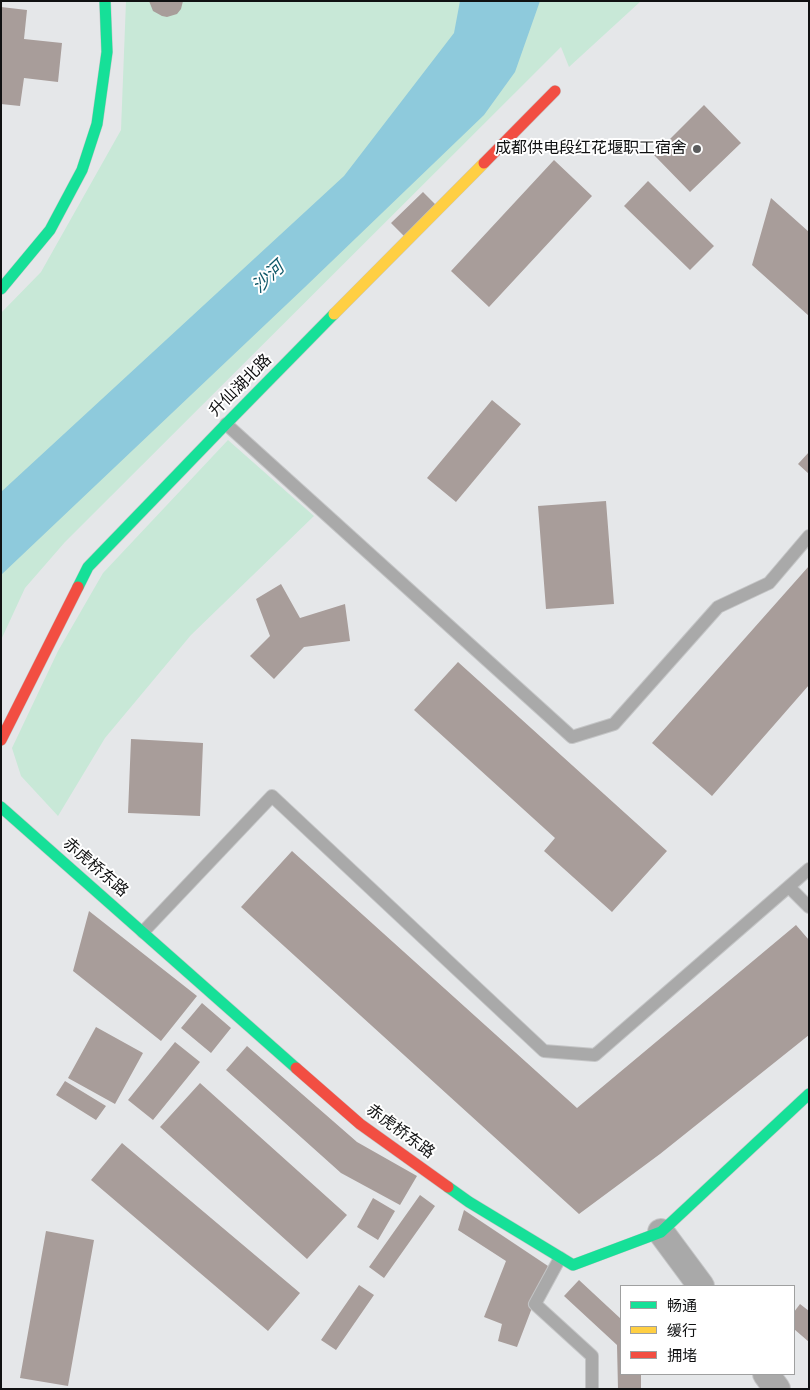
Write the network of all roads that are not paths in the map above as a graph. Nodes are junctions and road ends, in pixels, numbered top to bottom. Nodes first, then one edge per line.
1 (105, 1) edge
2 (555, 91) dead end
3 (1, 289) edge
4 (226, 424) junction
5 (809, 536) edge
6 (1, 740) edge
7 (1, 807) edge
8 (809, 869) edge
9 (789, 886) junction
10 (809, 907) edge
11 (143, 932) junction
12 (809, 1094) edge
13 (661, 1232) junction
14 (560, 1258) junction
15 (700, 1285) edge
16 (767, 1375) edge
17 (592, 1389) edge
18 (777, 1389) edge

1 - 3 street
2 - 4 street, 升仙湖北路
4 - 5 lane
4 - 6 street, 升仙湖北路
7 - 11 street, 赤虎桥东路
8 - 9 lane
9 - 10 lane
9 - 11 lane
11 - 14 street, 赤虎桥东路
12 - 13 street, 赤虎桥东路
13 - 14 street, 赤虎桥东路
13 - 15 street
14 - 17 lane
16 - 18 street

